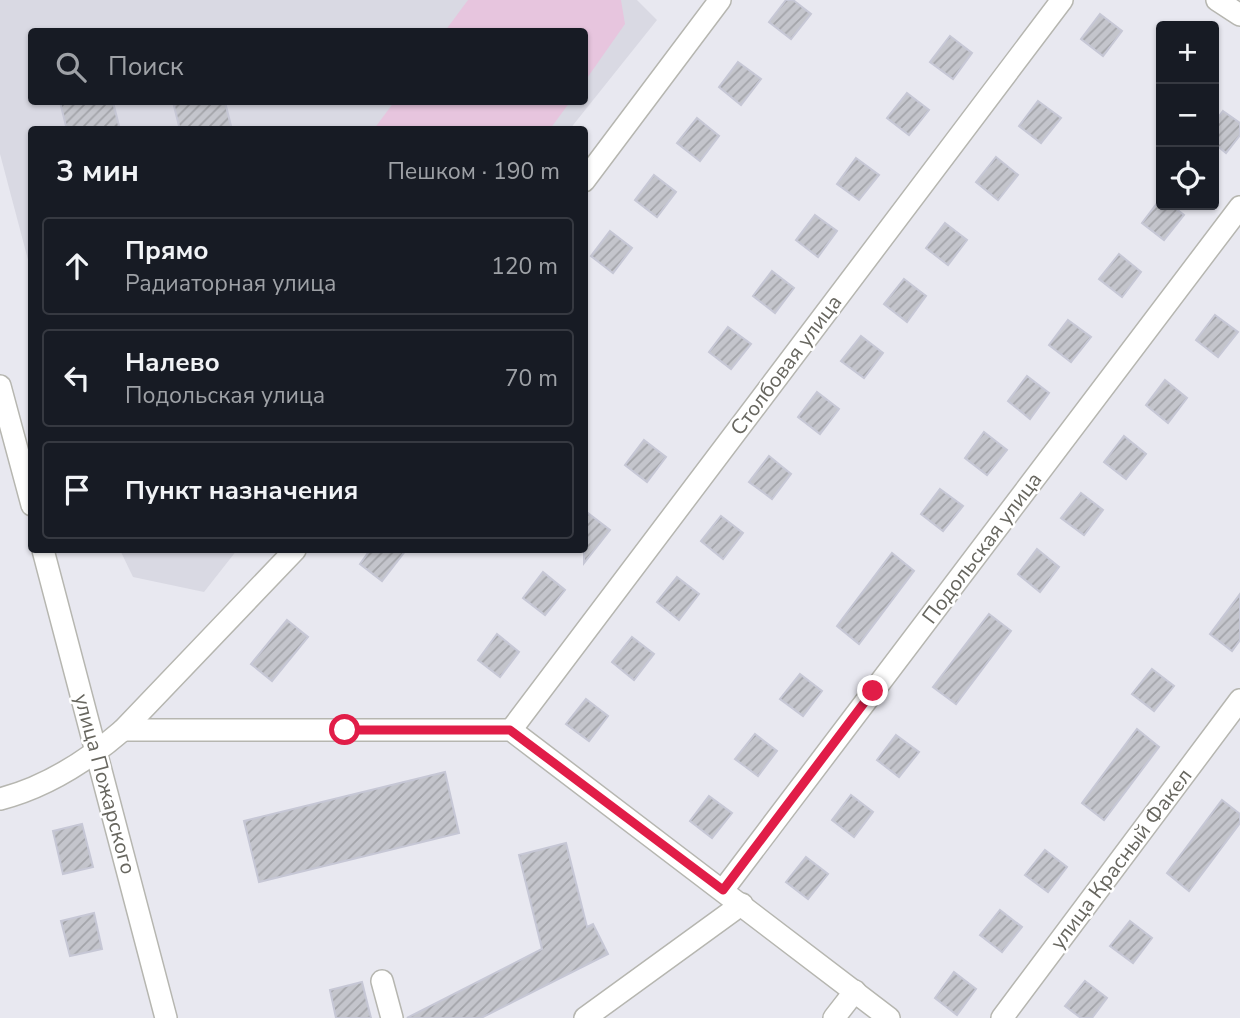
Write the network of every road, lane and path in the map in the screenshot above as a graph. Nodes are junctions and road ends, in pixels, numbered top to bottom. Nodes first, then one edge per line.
1 (720, 0) edge
2 (1062, 0) edge
3 (1217, 0) edge
4 (1240, 15) edge
5 (588, 176) edge
6 (1240, 207) edge
7 (0, 386) edge
8 (28, 490) edge
9 (44, 553) edge
10 (292, 553) edge
11 (1240, 700) edge
12 (123, 730) junction
13 (510, 730) junction
14 (97, 752) junction
15 (0, 799) edge
16 (723, 890) junction
17 (742, 904) junction
18 (382, 981) dead end
19 (855, 991) junction
20 (166, 1018) edge
21 (392, 1018) edge
22 (585, 1018) edge
23 (834, 1018) edge
24 (889, 1018) edge
25 (1002, 1018) edge

1 - 5 street
2 - 13 street, Столбовая улица
3 - 4 street
6 - 16 street, Подольская улица
7 - 8 street
9 - 14 street, улица Пожарского
10 - 12 street
11 - 25 street, улица Красный Факел
12 - 13 street
12 - 14 street
13 - 16 street
14 - 15 street
14 - 20 street, улица Пожарского
16 - 17 street
17 - 19 street
17 - 22 street
18 - 21 street
19 - 23 street
19 - 24 street

